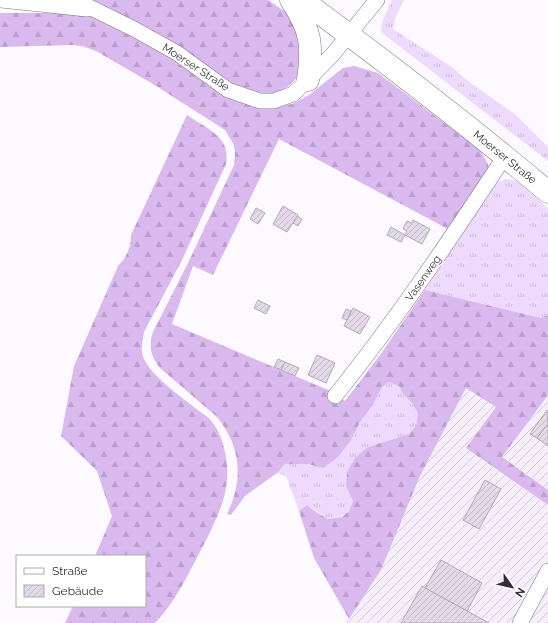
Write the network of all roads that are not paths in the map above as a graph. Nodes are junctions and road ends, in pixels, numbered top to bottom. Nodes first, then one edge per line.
1 (1, 0) edge
2 (75, 0) edge
3 (291, 0) edge
4 (302, 0) edge
5 (377, 0) edge
6 (94, 10) junction
7 (348, 34) junction
8 (308, 80) junction
9 (505, 156) junction
10 (548, 192) edge
11 (335, 396) dead end
12 (548, 571) edge
13 (520, 623) edge

1 - 6 street, Moerser Straße
2 - 6 street, Moerser Straße
3 - 8 main road
4 - 7 main road, Moerser Straße
5 - 7 street, Moerser Straße
6 - 8 street, Moerser Straße
7 - 8 street, Moerser Straße
7 - 9 main road, Moerser Straße
9 - 10 main road, Moerser Straße
9 - 11 street, Vasenweg
12 - 13 street

